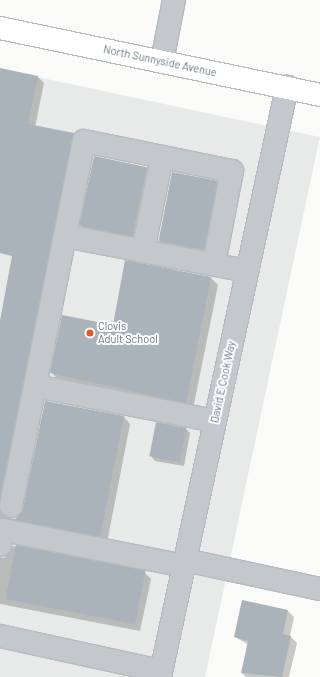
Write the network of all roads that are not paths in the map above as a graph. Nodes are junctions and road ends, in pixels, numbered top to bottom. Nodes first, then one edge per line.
1 (174, 0) edge
2 (0, 28) edge
3 (162, 61) junction
4 (287, 87) junction
5 (320, 95) edge
6 (162, 157) junction
7 (65, 236) junction
8 (143, 251) junction
9 (214, 264) junction
10 (247, 271) junction
11 (35, 386) junction
12 (215, 421) junction
13 (11, 506) dead end
14 (0, 545) edge
15 (185, 563) junction
16 (320, 589) edge
17 (0, 636) edge
18 (161, 674) edge

1 - 3 street
2 - 3 main road, North Sunnyside Avenue
3 - 4 main road, North Sunnyside Avenue
4 - 5 main road, North Sunnyside Avenue
4 - 10 street, David E Cook Way
6 - 7 street
6 - 8 street
6 - 9 street
7 - 8 street
7 - 11 street
8 - 9 street
9 - 10 street
10 - 12 street, David E Cook Way
11 - 12 street
11 - 13 street
12 - 15 street, David E Cook Way
14 - 15 street
15 - 16 street
15 - 18 street, David E Cook Way
17 - 18 street

